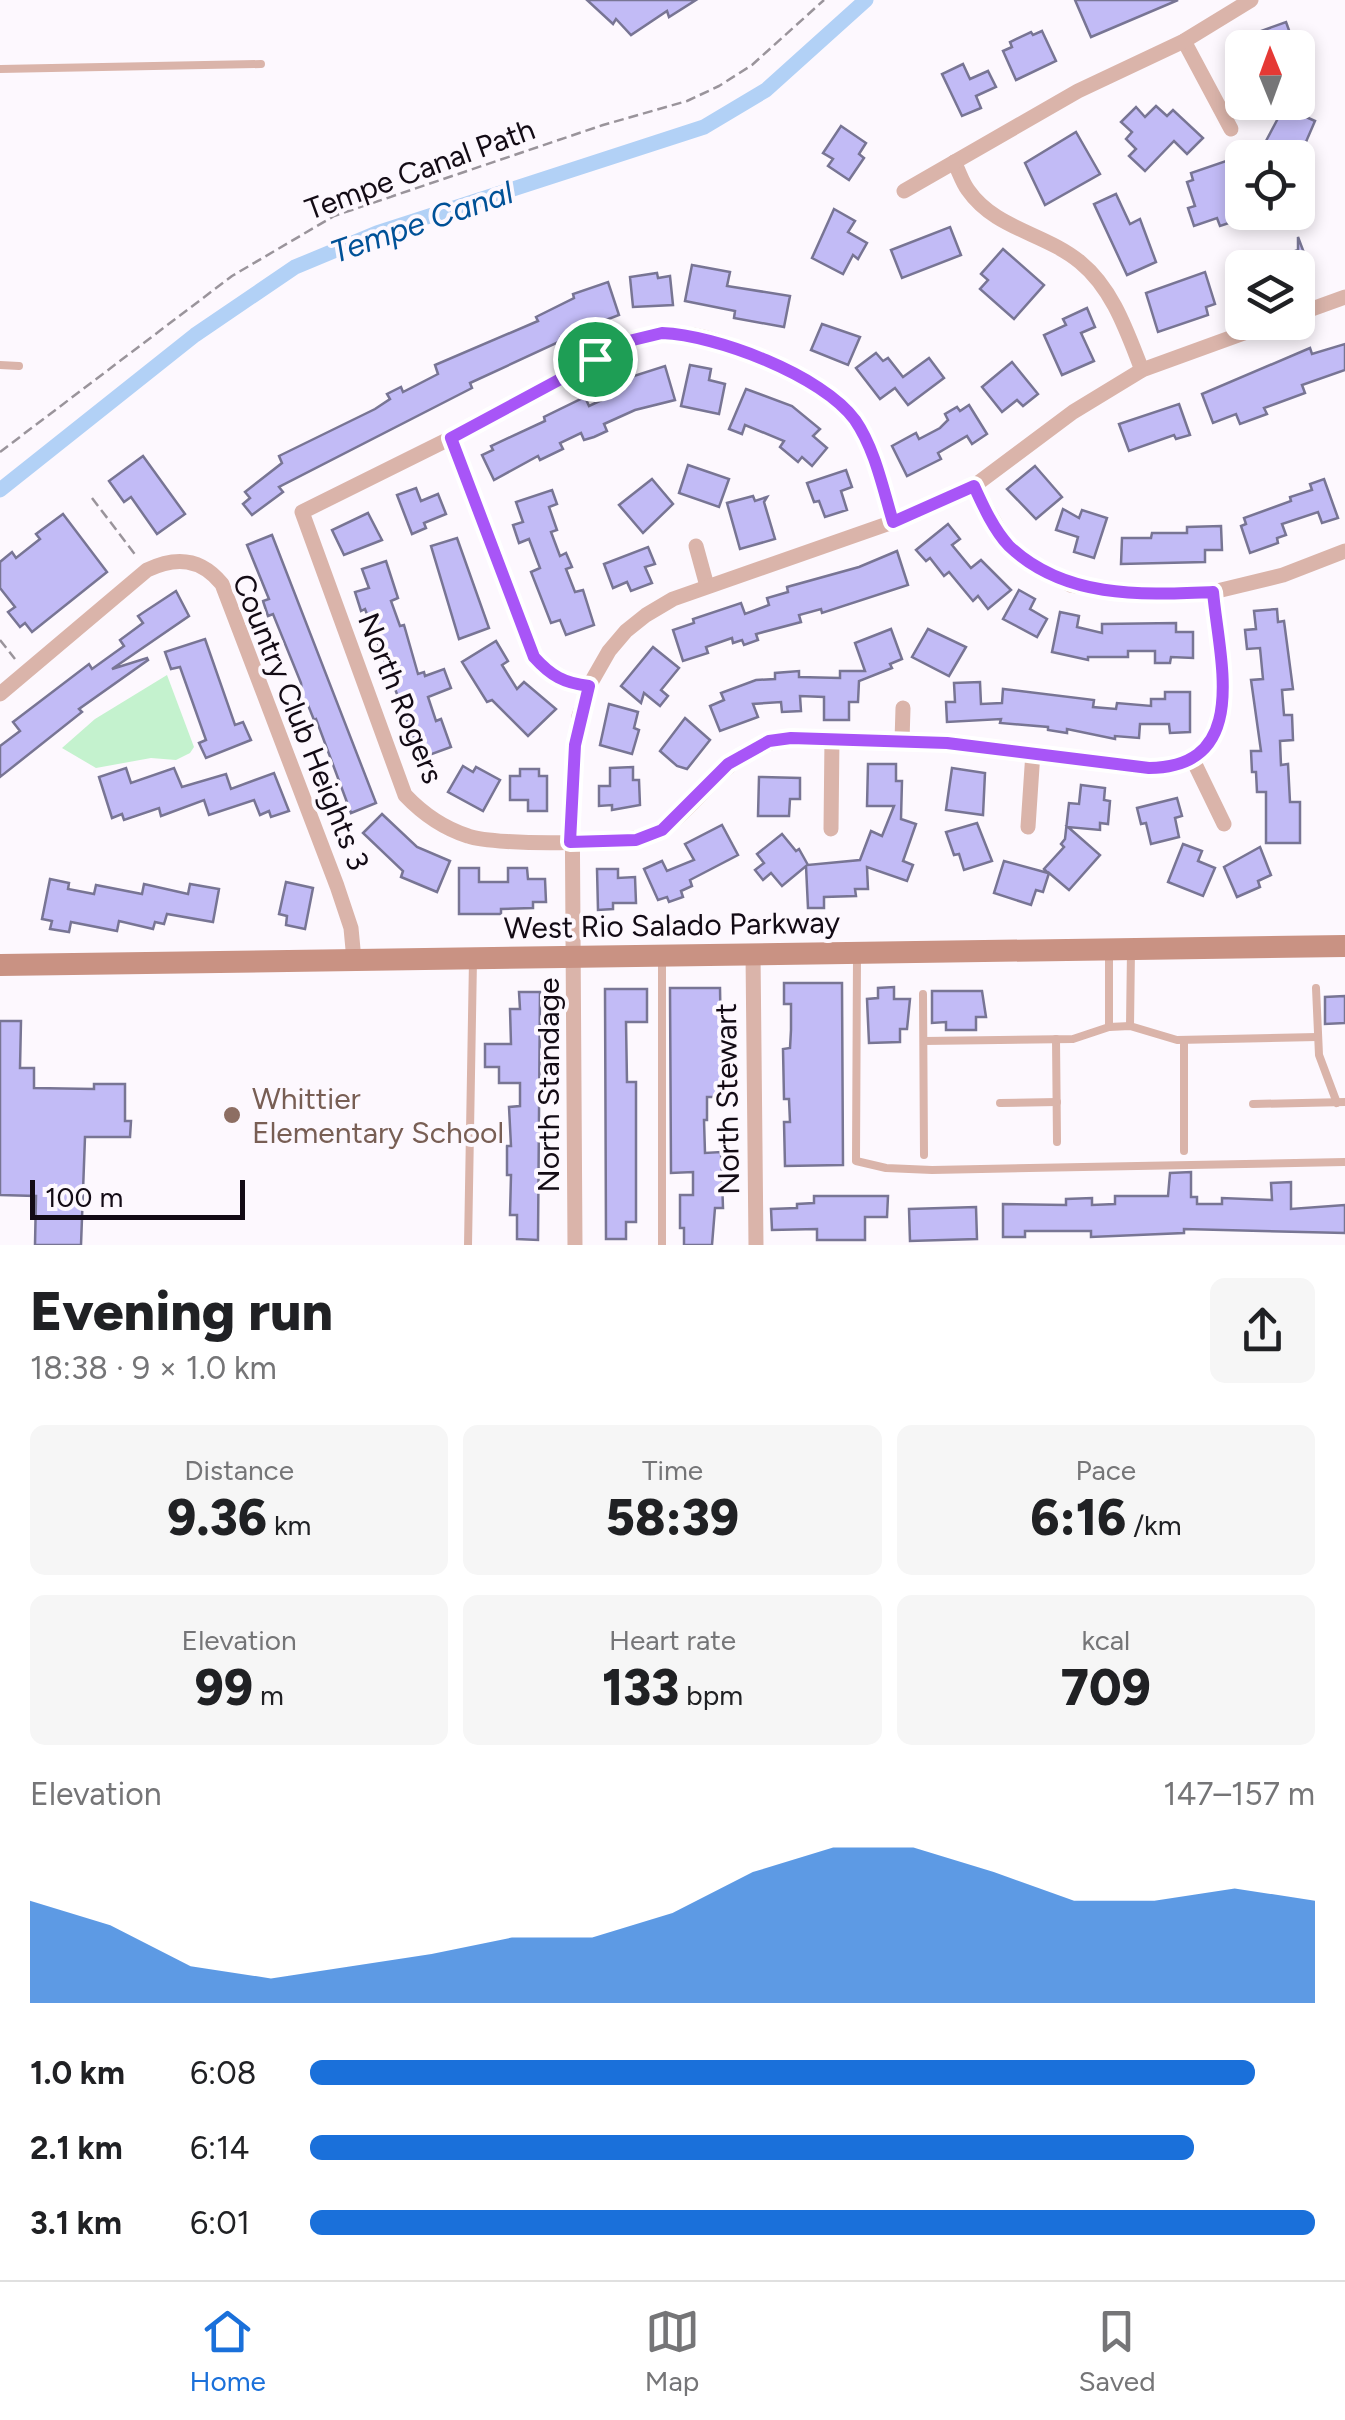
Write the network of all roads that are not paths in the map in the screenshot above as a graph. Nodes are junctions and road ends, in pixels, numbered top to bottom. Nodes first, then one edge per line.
1 (1251, 0) edge
2 (1184, 41) junction
3 (262, 64) dead end
4 (0, 69) edge
5 (1231, 129) dead end
6 (954, 162) junction
7 (904, 191) dead end
8 (1345, 297) edge
9 (1315, 308) edge
10 (1225, 340) edge
11 (0, 365) edge
12 (19, 366) dead end
13 (1142, 370) junction
14 (451, 438) junction
15 (974, 486) junction
16 (893, 522) junction
17 (696, 546) dead end
18 (1345, 551) edge
19 (707, 586) junction
20 (1213, 592) junction
21 (589, 686) junction
22 (0, 694) edge
23 (904, 708) dead end
24 (832, 738) junction
25 (902, 740) junction
26 (1033, 752) junction
27 (1192, 758) junction
28 (1224, 824) dead end
29 (1028, 827) dead end
30 (831, 829) dead end
31 (570, 842) junction
32 (1345, 946) edge
33 (1120, 948) junction
34 (857, 952) junction
35 (753, 953) junction
36 (662, 956) junction
37 (575, 958) junction
38 (473, 959) junction
39 (354, 960) junction
40 (0, 965) edge
41 (1316, 988) dead end
42 (923, 994) dead end
43 (1130, 1026) junction
44 (1108, 1027) junction
45 (1317, 1037) junction
46 (1056, 1039) junction
47 (1184, 1040) junction
48 (924, 1041) junction
49 (1057, 1102) junction
50 (1341, 1102) edge
51 (1000, 1104) dead end
52 (1252, 1104) dead end
53 (1057, 1142) dead end
54 (1184, 1151) dead end
55 (924, 1155) dead end
56 (1345, 1162) edge
57 (468, 1245) edge
58 (575, 1245) edge
59 (662, 1245) edge
60 (756, 1245) edge

1 - 2 street
2 - 5 street
2 - 6 street
3 - 4 lane
6 - 7 street
6 - 13 street
8 - 9 street
10 - 13 street, North Standage
11 - 12 lane
13 - 15 street, North Standage
14 - 16 street
14 - 21 street
14 - 31 street, North Rogers
15 - 16 street, North Standage
15 - 20 street
16 - 19 street, North Standage
17 - 19 street
18 - 20 street
19 - 21 street, North Standage
20 - 27 street
21 - 31 street, North Standage
22 - 39 street, Country Club Heights 3
23 - 25 street
24 - 25 street, North Rogers
24 - 30 street
24 - 31 street, North Rogers
25 - 26 street, North Rogers
26 - 27 street, North Rogers
26 - 29 street
27 - 28 street
31 - 37 street, North Standage
32 - 33 main road, West Rio Salado Parkway
33 - 34 main road, West Rio Salado Parkway
33 - 43 lane
33 - 44 lane
34 - 35 main road, West Rio Salado Parkway
34 - 56 lane
35 - 36 main road, West Rio Salado Parkway
35 - 60 street, North Stewart
36 - 37 main road, West Rio Salado Parkway
36 - 59 lane
37 - 38 main road, West Rio Salado Parkway
37 - 58 street, North Standage
38 - 39 main road, West Rio Salado Parkway
38 - 57 lane
39 - 40 main road, West Rio Salado Parkway
41 - 45 lane
42 - 48 lane
43 - 44 lane
43 - 47 lane
44 - 46 lane
45 - 47 lane
45 - 50 lane
46 - 48 lane
46 - 49 lane
47 - 54 lane
48 - 55 lane
49 - 51 lane
49 - 53 lane
50 - 52 lane

